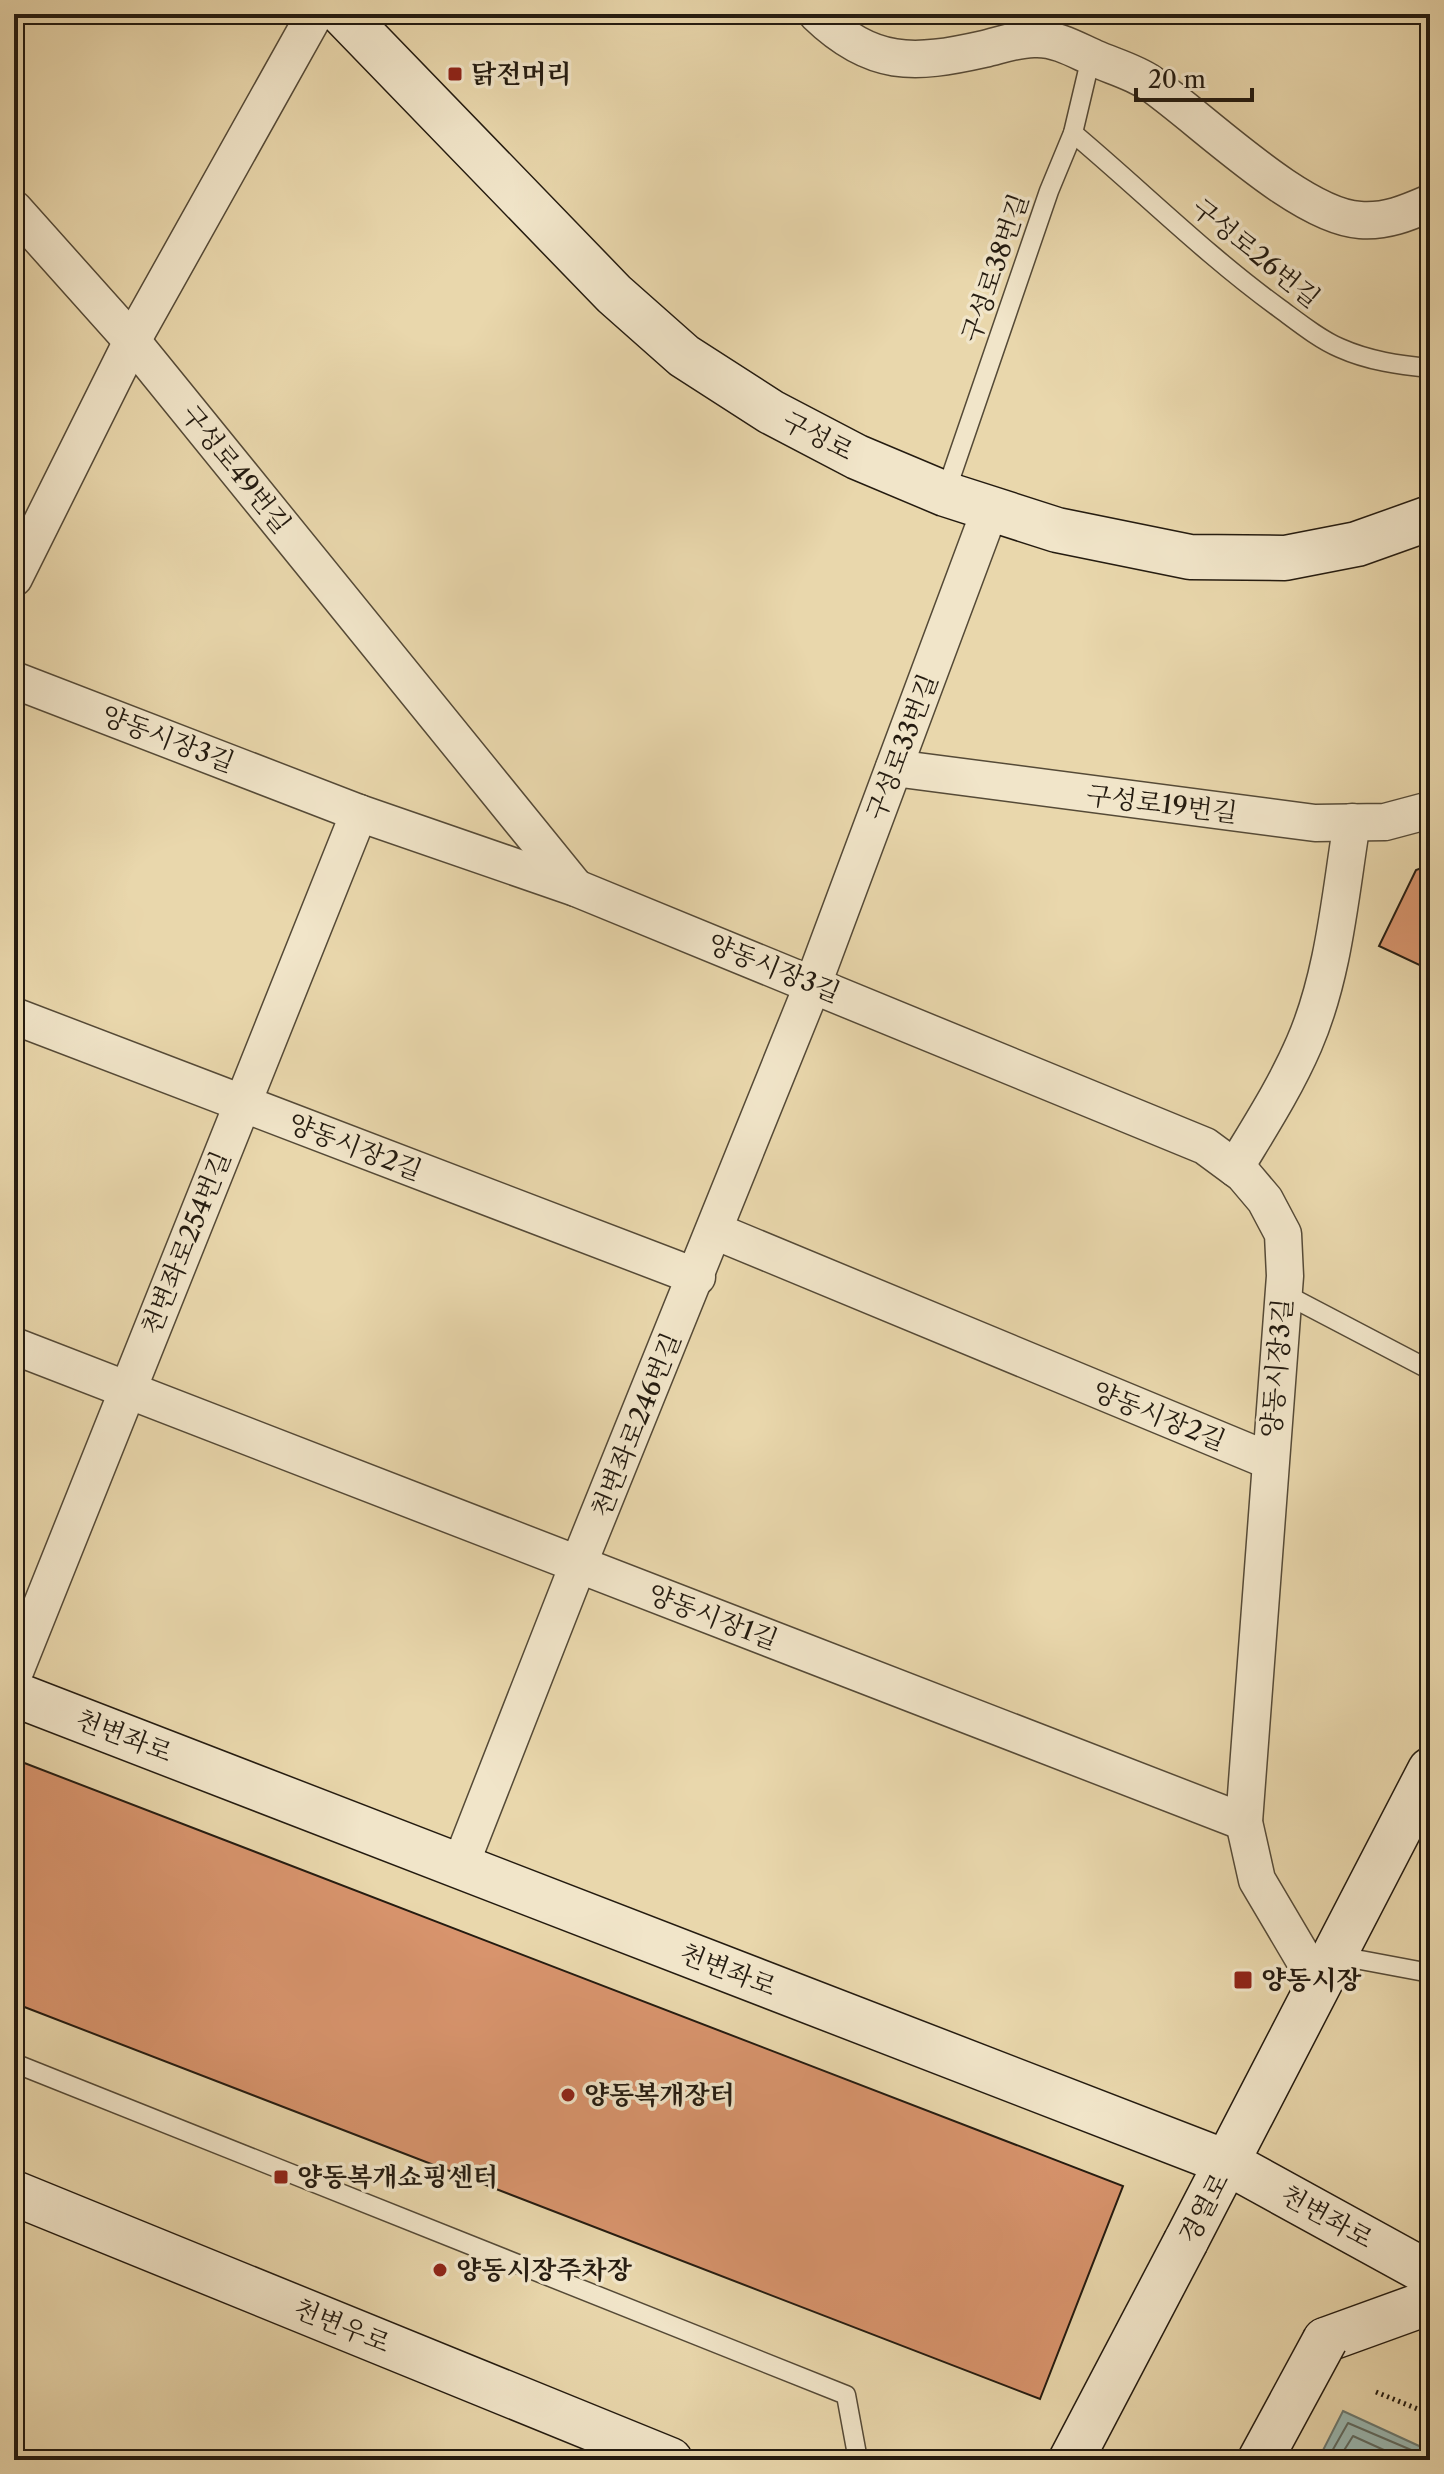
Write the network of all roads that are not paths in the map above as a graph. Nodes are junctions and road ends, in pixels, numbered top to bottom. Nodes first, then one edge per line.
1 (315, 14) edge
2 (343, 14) edge
3 (817, 14) edge
4 (1091, 57) junction
5 (1073, 133) junction
6 (1430, 203) edge
7 (14, 209) edge
8 (132, 341) junction
9 (1430, 368) edge
10 (945, 494) junction
11 (990, 510) junction
12 (1430, 518) edge
13 (14, 578) edge
14 (14, 680) edge
15 (894, 768) junction
16 (1430, 810) edge
17 (359, 813) junction
18 (1352, 822) junction
19 (576, 888) junction
20 (813, 984) junction
21 (14, 1016) edge
22 (242, 1103) junction
23 (1235, 1168) junction
24 (715, 1231) junction
25 (697, 1277) junction
26 (1283, 1293) junction
27 (14, 1346) edge
28 (1430, 1370) edge
29 (127, 1390) junction
30 (1270, 1461) junction
31 (578, 1565) junction
32 (14, 1674) edge
33 (14, 1694) edge
34 (1430, 1770) edge
35 (1244, 1822) junction
36 (460, 1866) junction
37 (1327, 1970) junction
38 (1430, 1973) edge
39 (14, 2063) edge
40 (1228, 2163) junction
41 (14, 2193) edge
42 (1430, 2274) edge
43 (1430, 2302) edge
44 (670, 2460) edge
45 (858, 2460) edge
46 (1071, 2460) edge
47 (1260, 2460) edge

1 - 8 street
2 - 10 street, 구성로
3 - 4 street
4 - 5 lane, 구성로38번길
4 - 6 street
5 - 9 lane, 구성로26번길
5 - 10 lane, 구성로38번길
7 - 8 street, 구성로49번길
8 - 13 street
8 - 19 street, 구성로49번길
10 - 11 street, 구성로
11 - 12 street, 구성로
11 - 15 street, 구성로33번길
14 - 17 street, 양동시장3길
15 - 18 street, 구성로19번길
15 - 20 street, 구성로33번길
16 - 18 street, 구성로19번길
17 - 19 street, 양동시장3길
17 - 22 street, 천변좌로254번길
18 - 23 street
19 - 20 street, 양동시장3길
20 - 23 street, 양동시장3길
20 - 24 street, 천변좌로246번길
21 - 22 street, 양동시장2길
22 - 25 street, 양동시장2길
22 - 29 street, 천변좌로254번길
23 - 26 street, 양동시장3길
24 - 25 street, 천변좌로246번길
24 - 30 street, 양동시장2길
25 - 31 street, 천변좌로246번길
26 - 28 lane
26 - 30 street, 양동시장3길
27 - 29 street, 양동시장1길
29 - 31 street, 양동시장1길
29 - 32 street, 천변좌로254번길
30 - 35 street
31 - 35 street, 양동시장1길
31 - 36 street, 천변좌로246번길
33 - 36 street, 천변좌로
34 - 37 street, 경열로
35 - 37 street
36 - 40 street, 천변좌로
37 - 38 lane
37 - 40 street, 경열로
39 - 45 lane
40 - 42 street, 천변좌로
40 - 46 street, 경열로, bridge
41 - 44 street, 천변우로
43 - 47 street, bridge

